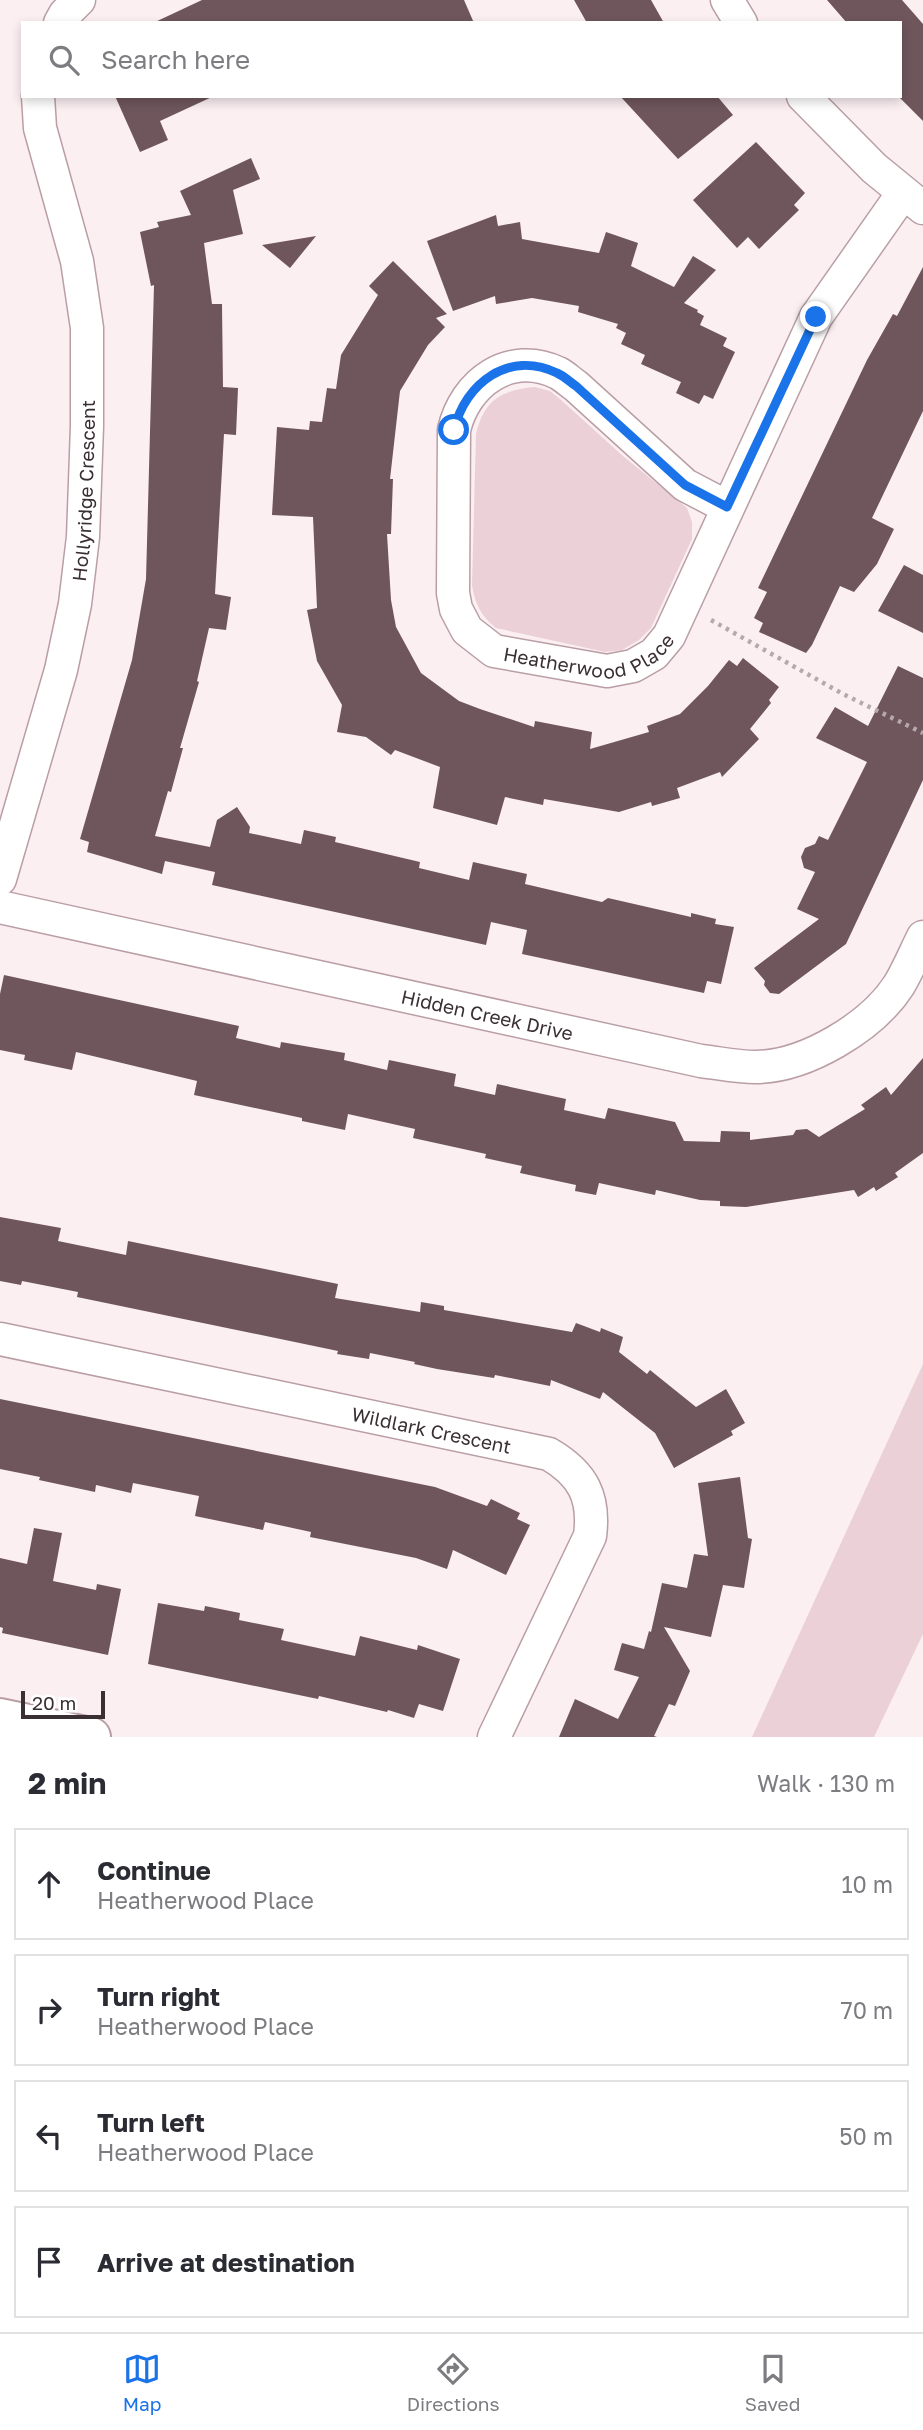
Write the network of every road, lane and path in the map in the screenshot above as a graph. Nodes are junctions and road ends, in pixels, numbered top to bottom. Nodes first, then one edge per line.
1 (79, 0) edge
2 (727, 0) edge
3 (62, 21) edge
4 (740, 21) edge
5 (38, 98) edge
6 (805, 98) edge
7 (913, 200) edge
8 (727, 507) junction
9 (711, 620) dead end
10 (923, 733) edge
11 (0, 879) edge
12 (0, 907) edge
13 (923, 937) edge
14 (0, 1339) edge
15 (0, 1718) edge
16 (91, 1737) edge
17 (494, 1737) edge

1 - 3 street
2 - 4 street
5 - 11 street, Hollyridge Crescent
6 - 7 street
7 - 8 street, Heatherwood Place
8 - 8 street, Heatherwood Place
9 - 10 path
12 - 13 street, Hidden Creek Drive
14 - 17 street, Wildlark Crescent
15 - 16 street

